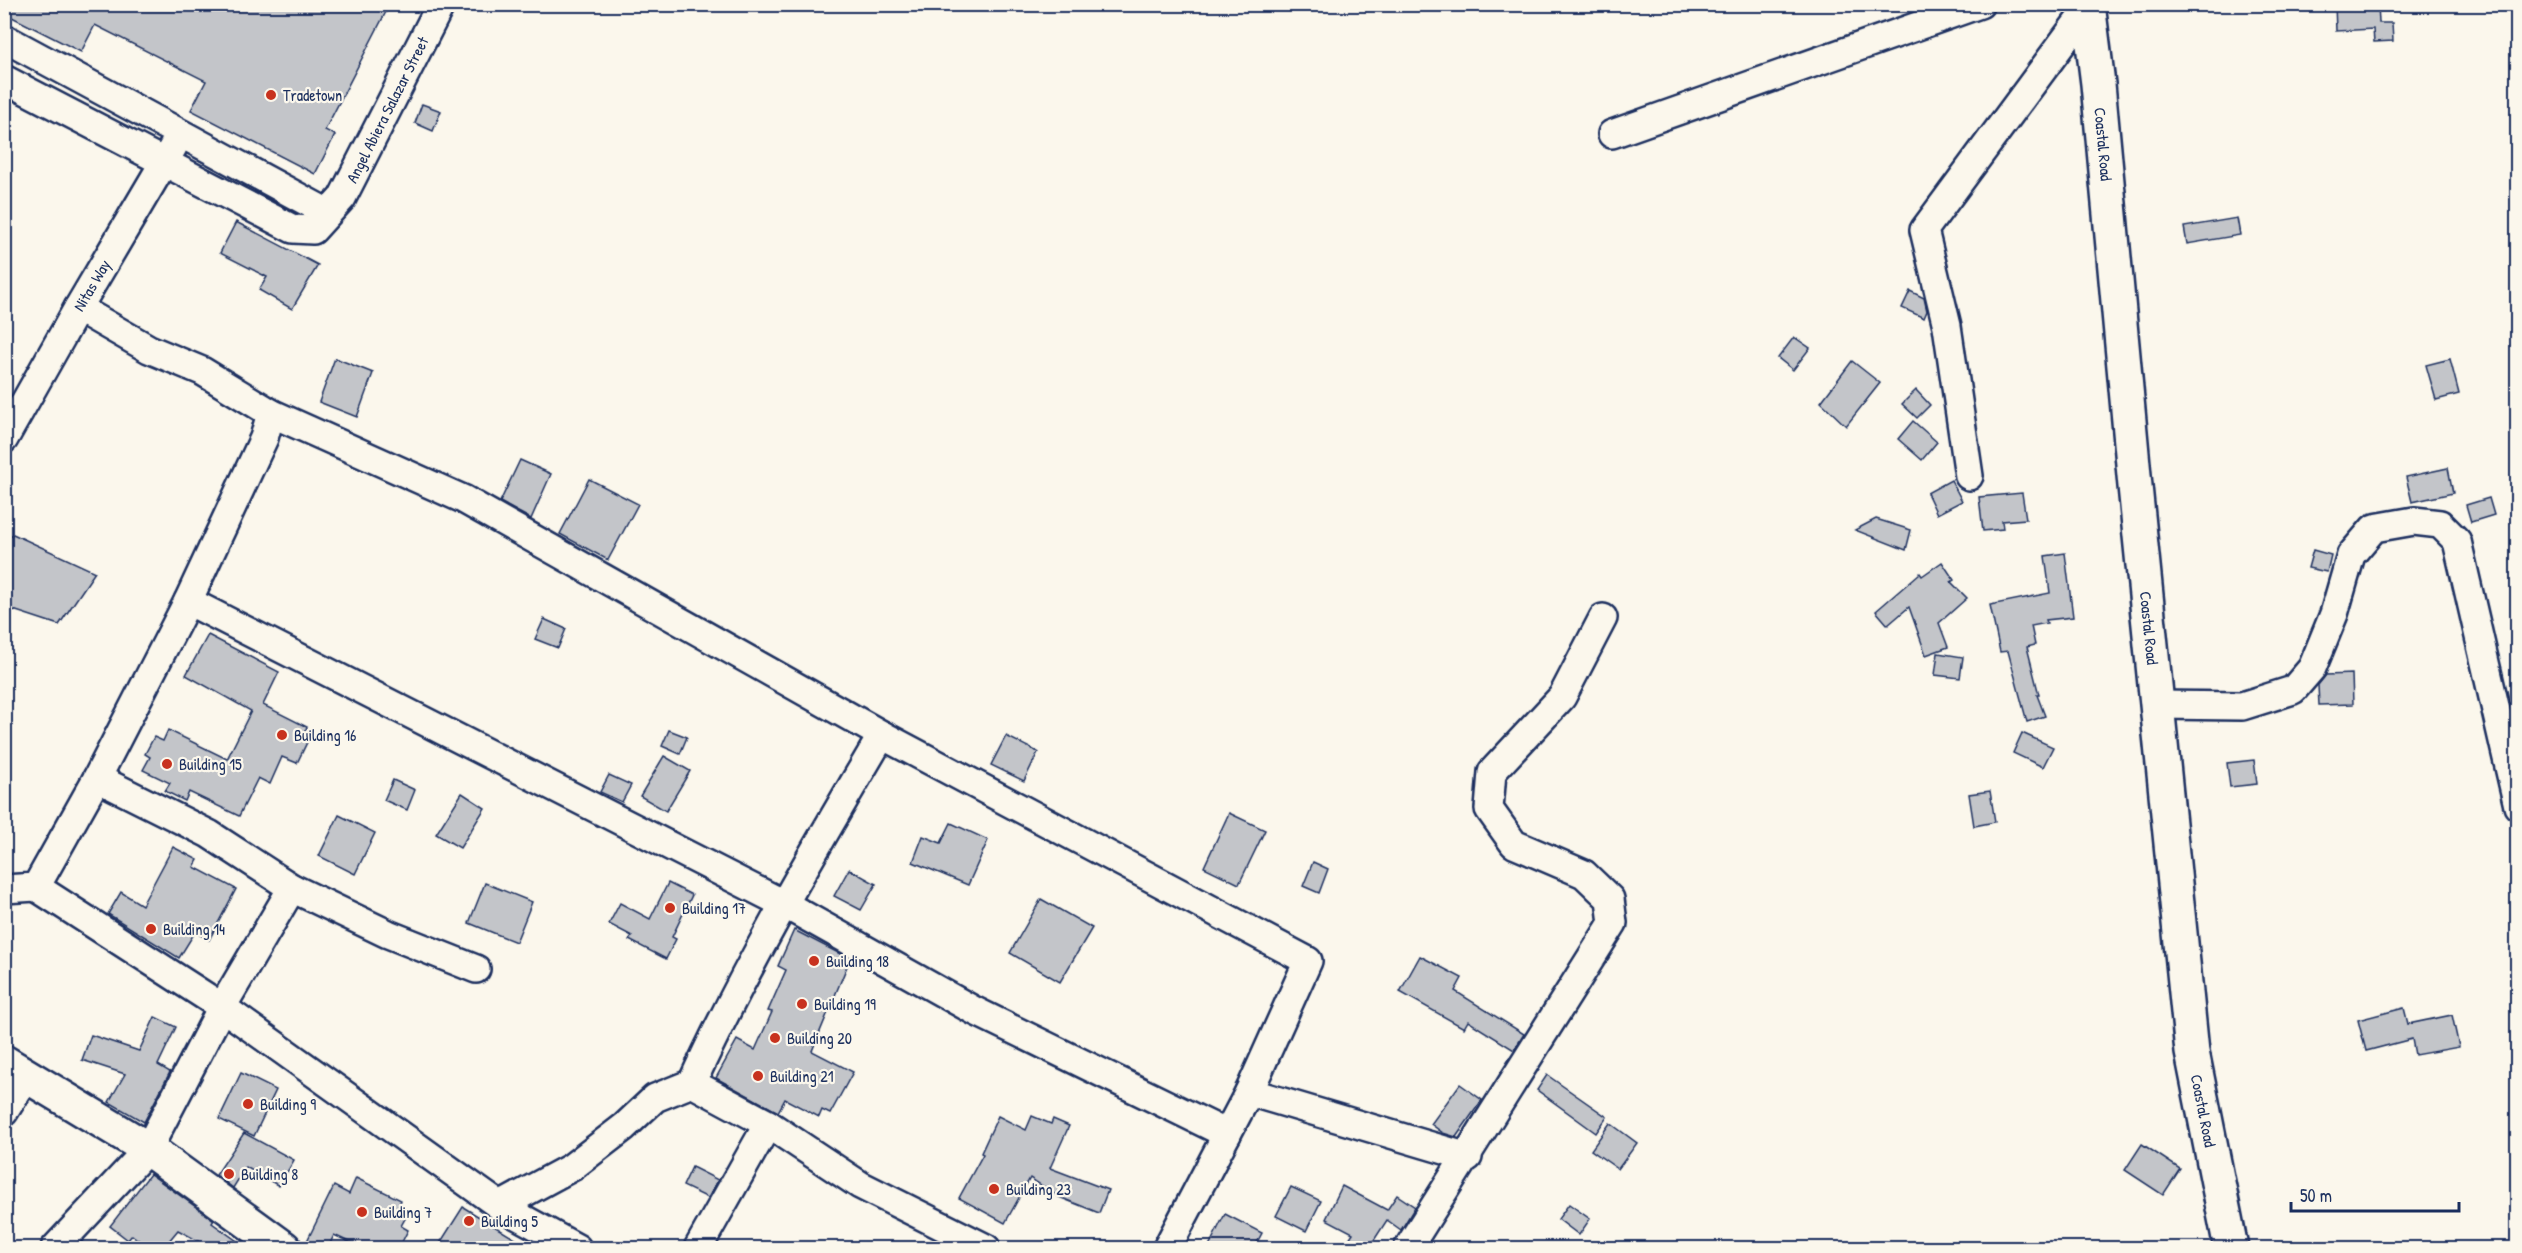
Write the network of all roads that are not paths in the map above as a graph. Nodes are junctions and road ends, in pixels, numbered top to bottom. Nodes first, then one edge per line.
1 (441, 4) edge
2 (1980, 4) edge
3 (2088, 6) edge
4 (1918, 14) edge
5 (4, 38) edge
6 (4, 79) edge
7 (181, 133) junction
8 (1612, 134) dead end
9 (165, 161) junction
10 (328, 213) junction
11 (78, 308) junction
12 (271, 413) junction
13 (4, 439) edge
14 (1969, 476) dead end
15 (188, 602) junction
16 (1603, 618) dead end
17 (2157, 705) junction
18 (882, 735) junction
19 (97, 778) junction
20 (2517, 806) edge
21 (36, 887) junction
22 (292, 888) junction
23 (4, 889) edge
24 (784, 904) junction
25 (476, 969) dead end
26 (222, 1007) junction
27 (15, 1070) edge
28 (692, 1083) junction
29 (1249, 1092) junction
30 (4, 1112) edge
31 (768, 1124) junction
32 (1227, 1134) junction
33 (148, 1149) junction
34 (1468, 1156) junction
35 (500, 1206) junction
36 (55, 1248) edge
37 (284, 1248) edge
38 (577, 1248) edge
39 (698, 1248) edge
40 (986, 1248) edge
41 (1167, 1248) edge
42 (1408, 1248) edge
43 (2230, 1248) edge

1 - 10 street, Angel Abiera Salazar Street
2 - 4 street
3 - 14 street
3 - 17 street, Coastal Road
4 - 8 street
5 - 7 street
6 - 9 street
7 - 9 street, Nitas Way
7 - 10 street
9 - 10 street, Angel Abiera Salazar Street
9 - 11 street, Nitas Way
11 - 12 street
11 - 13 street, Nitas Way
12 - 15 street
12 - 18 street
15 - 19 street
15 - 24 street
16 - 34 street
17 - 20 street
17 - 43 street, Coastal Road
18 - 24 street
18 - 29 street
19 - 21 street
19 - 22 street
21 - 23 street
21 - 26 street
22 - 25 street
22 - 26 street
24 - 28 street
24 - 32 street
26 - 33 street
26 - 35 street
27 - 30 street
27 - 33 street
28 - 31 street
28 - 35 street
29 - 32 street
29 - 34 street
31 - 39 street
31 - 40 street
32 - 41 street
33 - 36 street
33 - 37 street
34 - 42 street
35 - 38 street

